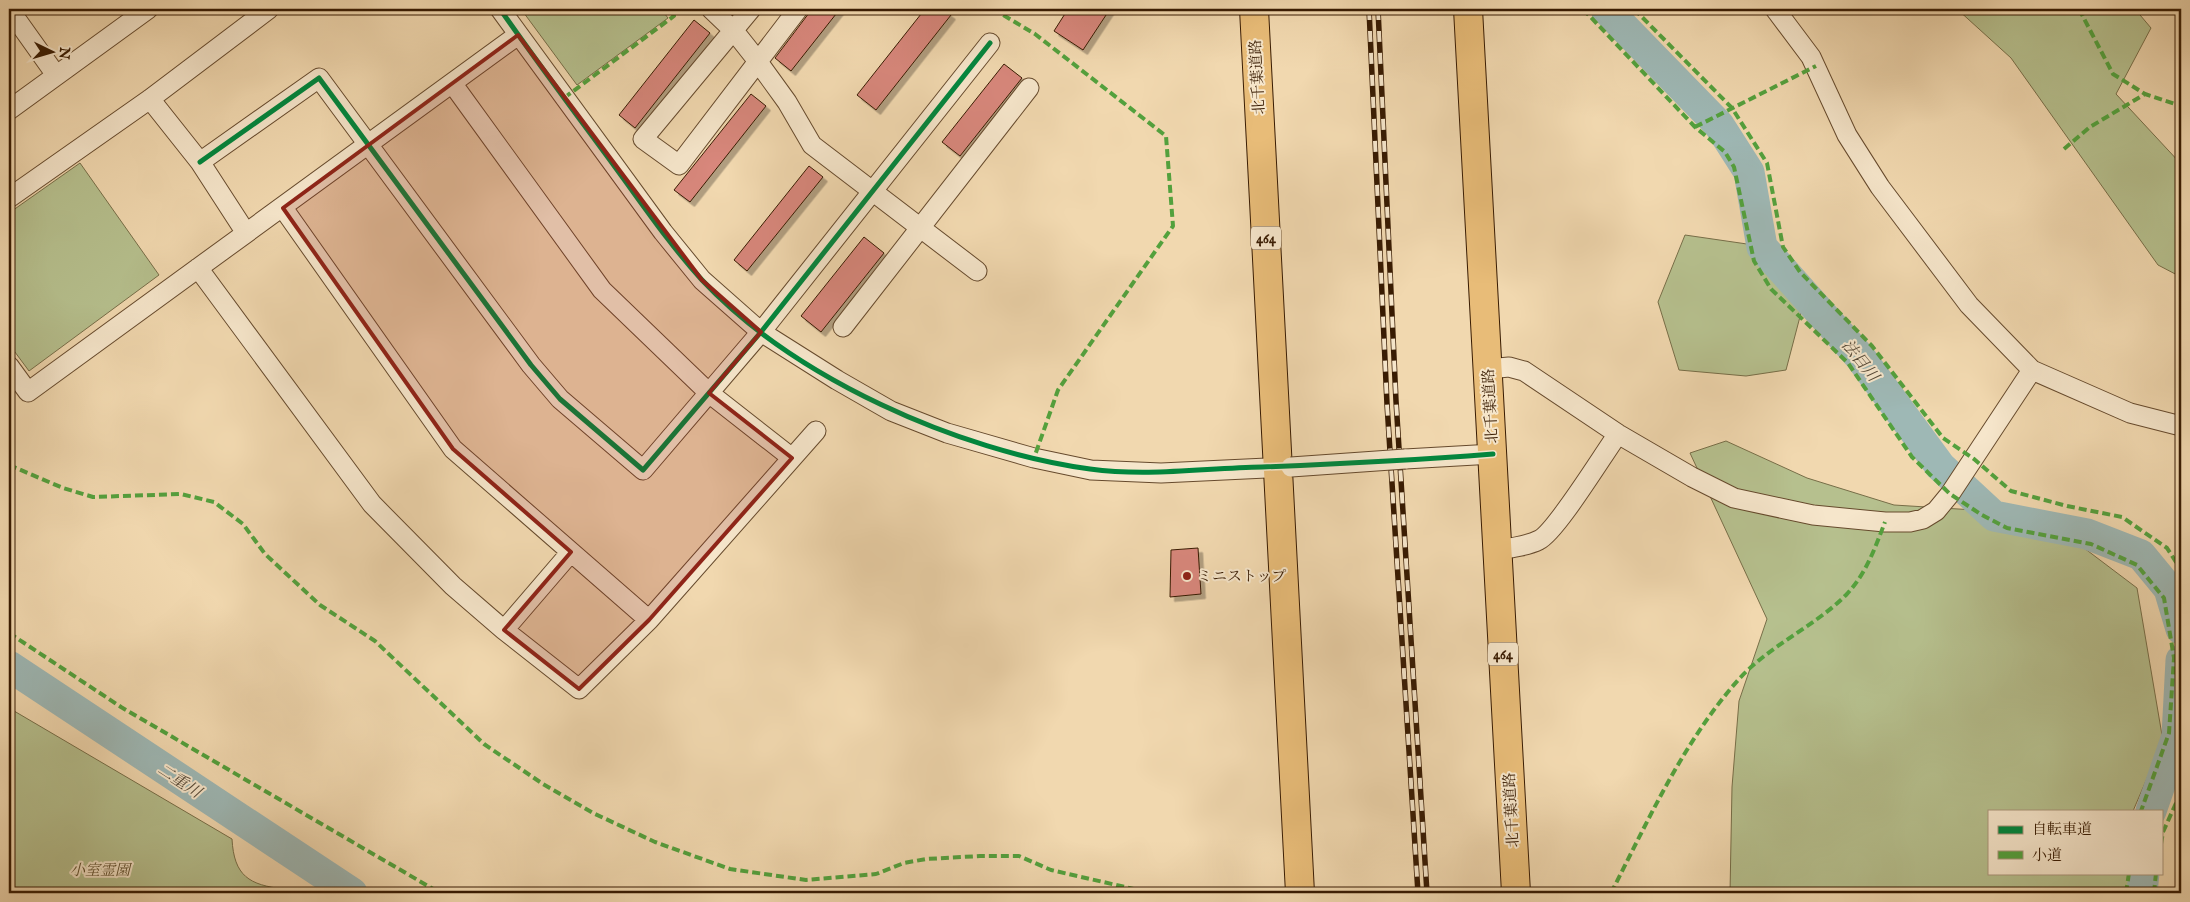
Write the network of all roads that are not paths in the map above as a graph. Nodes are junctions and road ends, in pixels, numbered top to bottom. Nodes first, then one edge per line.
1 (9, 9) edge
2 (269, 9) edge
3 (500, 9) edge
4 (711, 9) edge
5 (751, 9) edge
6 (798, 9) edge
7 (1254, 9) edge
8 (1468, 9) edge
9 (1775, 9) edge
10 (142, 10) edge
11 (734, 31) junction
12 (518, 35) junction
13 (990, 43) dead end
14 (759, 63) junction
15 (56, 75) junction
16 (452, 83) junction
17 (1029, 88) dead end
18 (150, 99) junction
19 (9, 110) edge
20 (367, 145) junction
21 (200, 162) junction
22 (872, 193) junction
23 (9, 198) edge
24 (283, 208) junction
25 (921, 229) junction
26 (246, 233) junction
27 (198, 268) junction
28 (977, 271) dead end
29 (843, 327) dead end
30 (761, 332) junction
31 (9, 366) edge
32 (1488, 369) junction
33 (2032, 370) junction
34 (709, 393) junction
35 (2181, 426) edge
36 (816, 431) dead end
37 (1618, 434) junction
38 (1484, 454) junction
39 (792, 458) junction
40 (1285, 467) junction
41 (1498, 550) junction
42 (571, 552) junction
43 (649, 620) junction
44 (504, 630) junction
45 (1300, 893) edge
46 (1516, 893) edge

1 - 15 street
2 - 18 street
3 - 12 street
4 - 11 street
5 - 11 street
6 - 14 street
7 - 40 highway, 北千葉道路 / 464
8 - 32 highway, 北千葉道路 / 464
9 - 33 street
10 - 15 street
11 - 14 street
11 - 14 street
12 - 16 street
12 - 30 street
13 - 22 street
14 - 22 street
15 - 19 street
16 - 20 street
16 - 34 street
17 - 25 street
18 - 21 street
18 - 23 street
20 - 21 street
20 - 24 street
20 - 34 street
21 - 26 street
22 - 25 street
22 - 30 street
24 - 26 street
24 - 42 street
25 - 28 street
25 - 29 street
26 - 27 street
27 - 31 street
27 - 44 street
30 - 34 street
30 - 40 street
32 - 37 street
32 - 38 highway, 北千葉道路 / 464
33 - 35 street
33 - 37 street
34 - 39 street
36 - 39 street
37 - 41 street
38 - 40 street, bridge
38 - 41 highway, 北千葉道路 / 464
39 - 43 street
40 - 45 highway, 北千葉道路 / 464
41 - 46 highway, 北千葉道路 / 464
42 - 43 street
42 - 44 street
43 - 44 street

